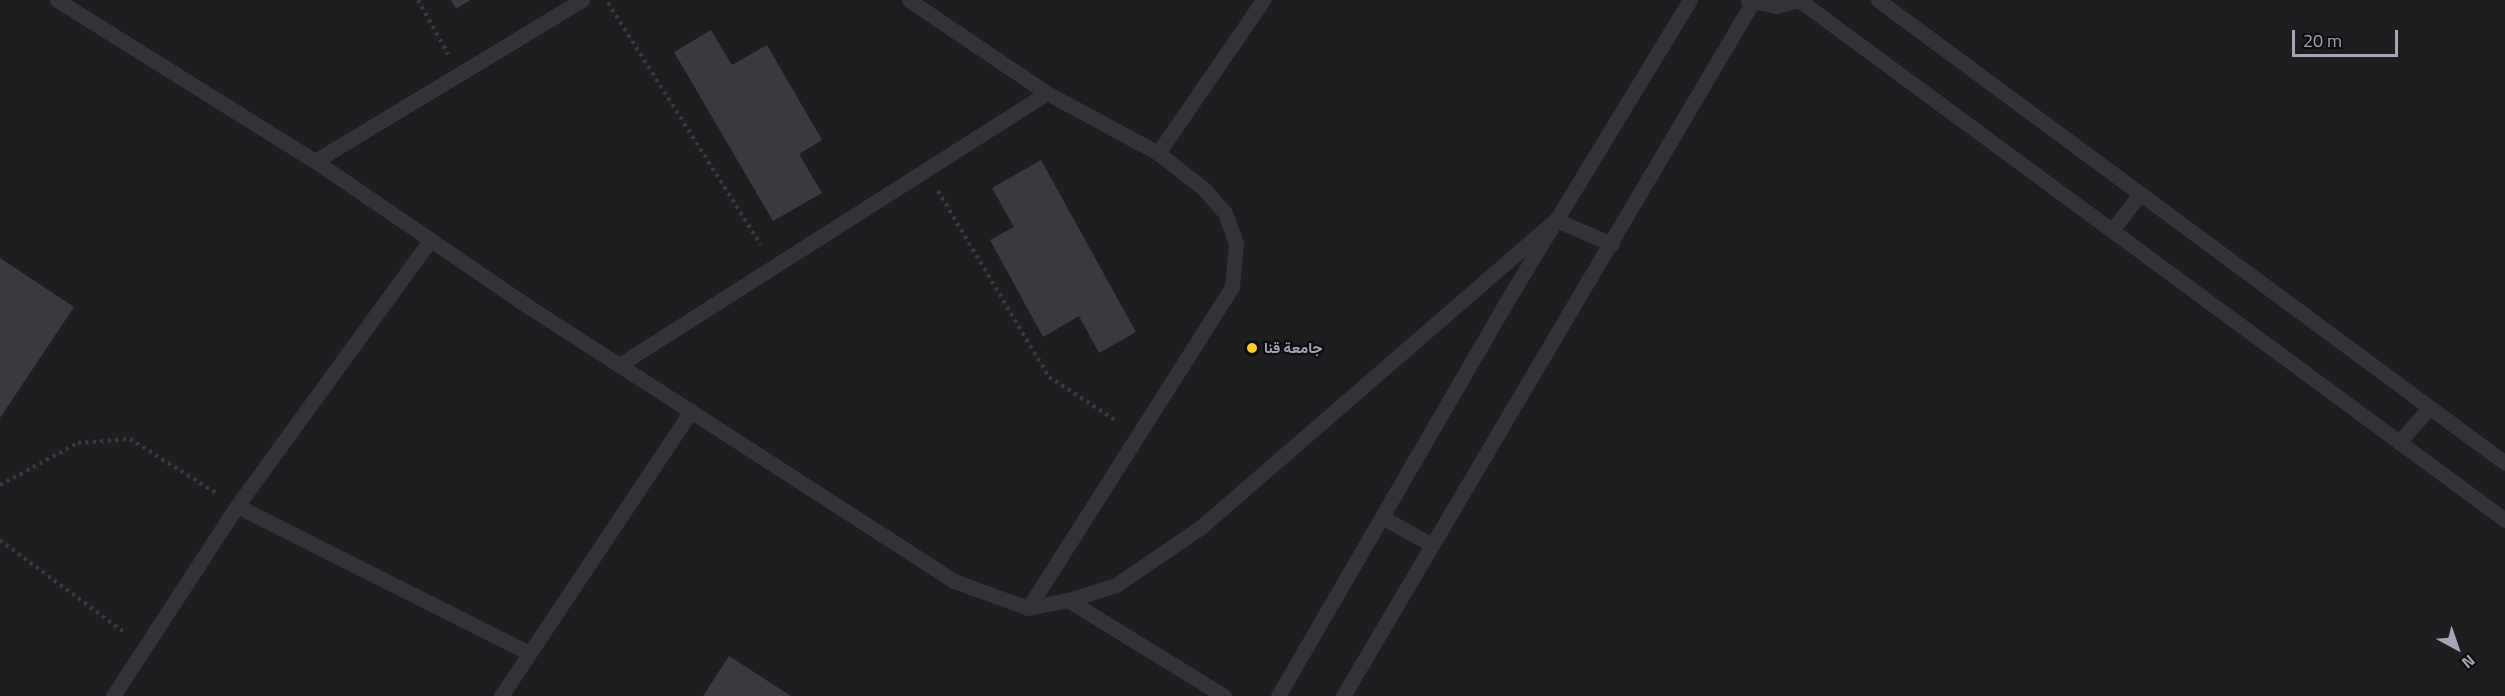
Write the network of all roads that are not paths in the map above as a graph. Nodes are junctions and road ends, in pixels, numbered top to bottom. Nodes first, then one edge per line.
1 (57, 0) edge
2 (582, 0) edge
3 (909, 0) edge
4 (1263, 0) edge
5 (1690, 0) edge
6 (1799, 0) edge
7 (1878, 0) edge
8 (1750, 1) edge
9 (1047, 93) junction
10 (1158, 153) junction
11 (315, 161) junction
12 (2140, 194) junction
13 (1556, 220) junction
14 (2112, 230) junction
15 (430, 240) junction
16 (1612, 244) junction
17 (618, 365) junction
18 (2429, 408) junction
19 (691, 411) junction
20 (2399, 442) junction
21 (2505, 462) edge
22 (237, 506) junction
23 (1382, 517) junction
24 (2505, 520) edge
25 (1432, 545) junction
26 (1068, 600) junction
27 (1028, 608) junction
28 (527, 652) junction
29 (112, 696) edge
30 (501, 696) edge
31 (1224, 696) edge
32 (1278, 696) edge
33 (1343, 696) edge

1 - 11 lane
2 - 11 lane
3 - 9 lane
4 - 10 lane
5 - 13 lane
6 - 8 lane
6 - 14 lane
7 - 12 lane
8 - 16 lane
9 - 10 lane
9 - 17 lane
10 - 27 lane
11 - 15 lane
12 - 14 lane
12 - 18 lane
13 - 16 lane
13 - 23 lane
13 - 26 lane
14 - 20 lane
15 - 17 lane
15 - 22 lane
16 - 25 lane
17 - 19 lane
18 - 20 lane
18 - 21 lane
19 - 27 lane
19 - 28 lane
20 - 24 lane
22 - 28 lane
22 - 29 lane
23 - 25 lane
23 - 32 lane
25 - 33 lane
26 - 27 lane
26 - 31 lane
28 - 30 lane

